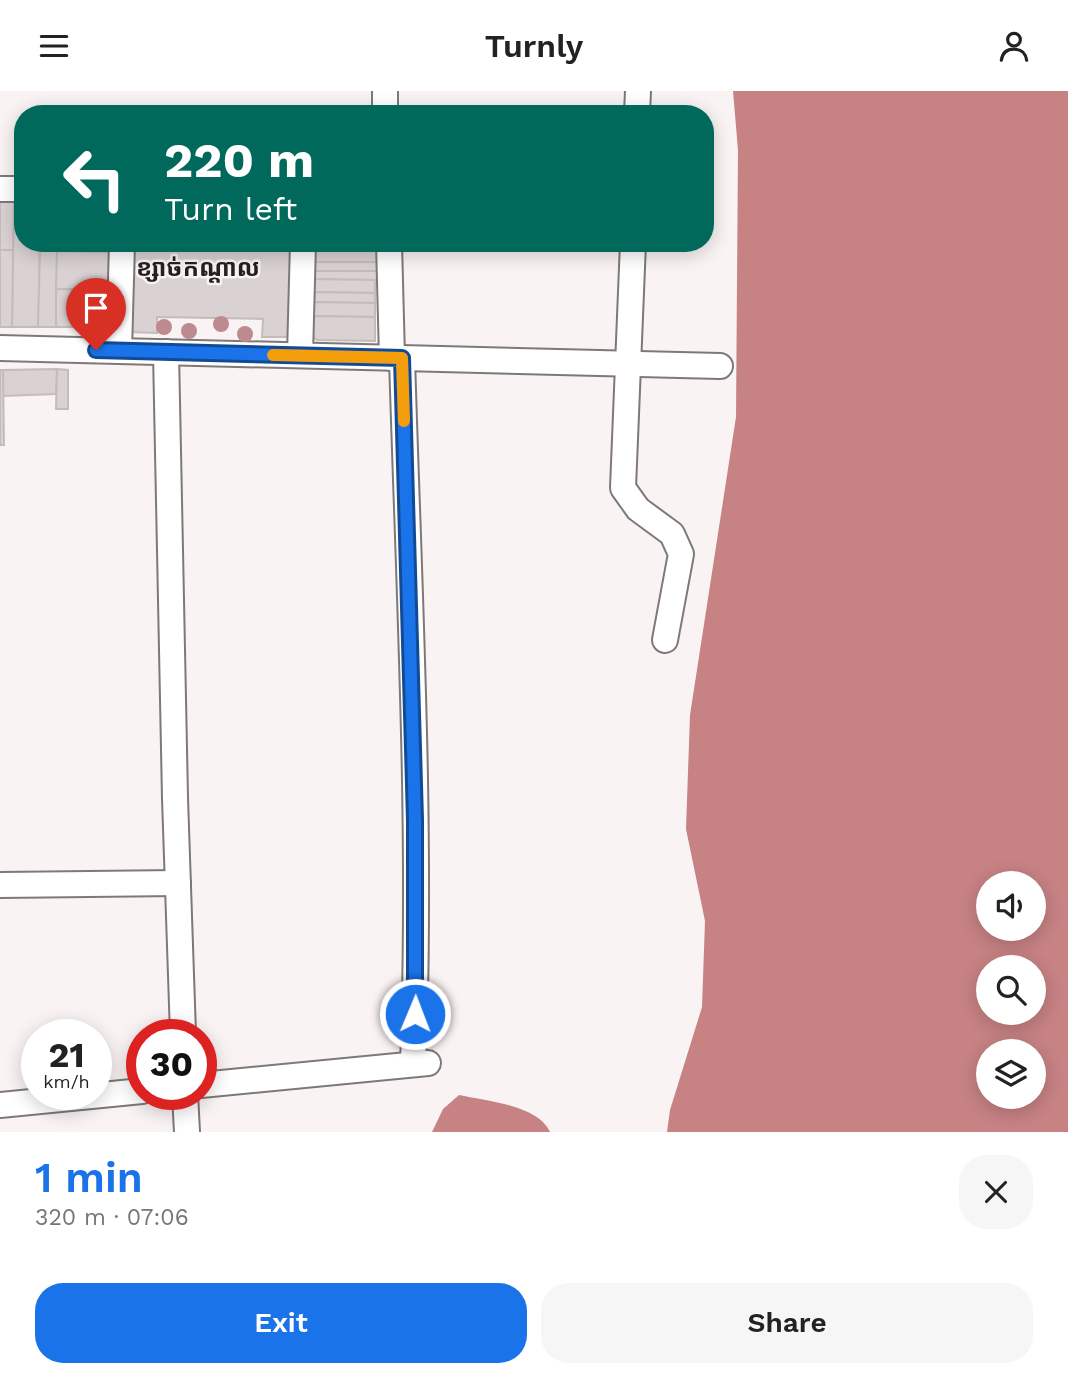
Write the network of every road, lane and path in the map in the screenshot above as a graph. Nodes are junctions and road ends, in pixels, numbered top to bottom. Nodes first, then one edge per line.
1 (122, 252) edge
2 (303, 252) edge
3 (390, 252) edge
4 (633, 252) edge
5 (0, 348) edge
6 (119, 351) junction
7 (166, 352) junction
8 (300, 355) junction
9 (397, 358) junction
10 (629, 363) junction
11 (720, 366) dead end
12 (664, 640) dead end
13 (178, 883) junction
14 (0, 885) edge
15 (183, 1019) edge
16 (217, 1083) edge
17 (126, 1093) edge
18 (0, 1105) edge
19 (186, 1110) edge
20 (187, 1132) edge

1 - 6 street
2 - 8 street
3 - 9 street
4 - 10 street
5 - 6 street
6 - 7 street
7 - 8 street
7 - 13 street
8 - 9 street
9 - 10 street
9 - 16 street
10 - 11 street
10 - 12 street
13 - 14 street
13 - 15 street
17 - 18 street
19 - 20 street

